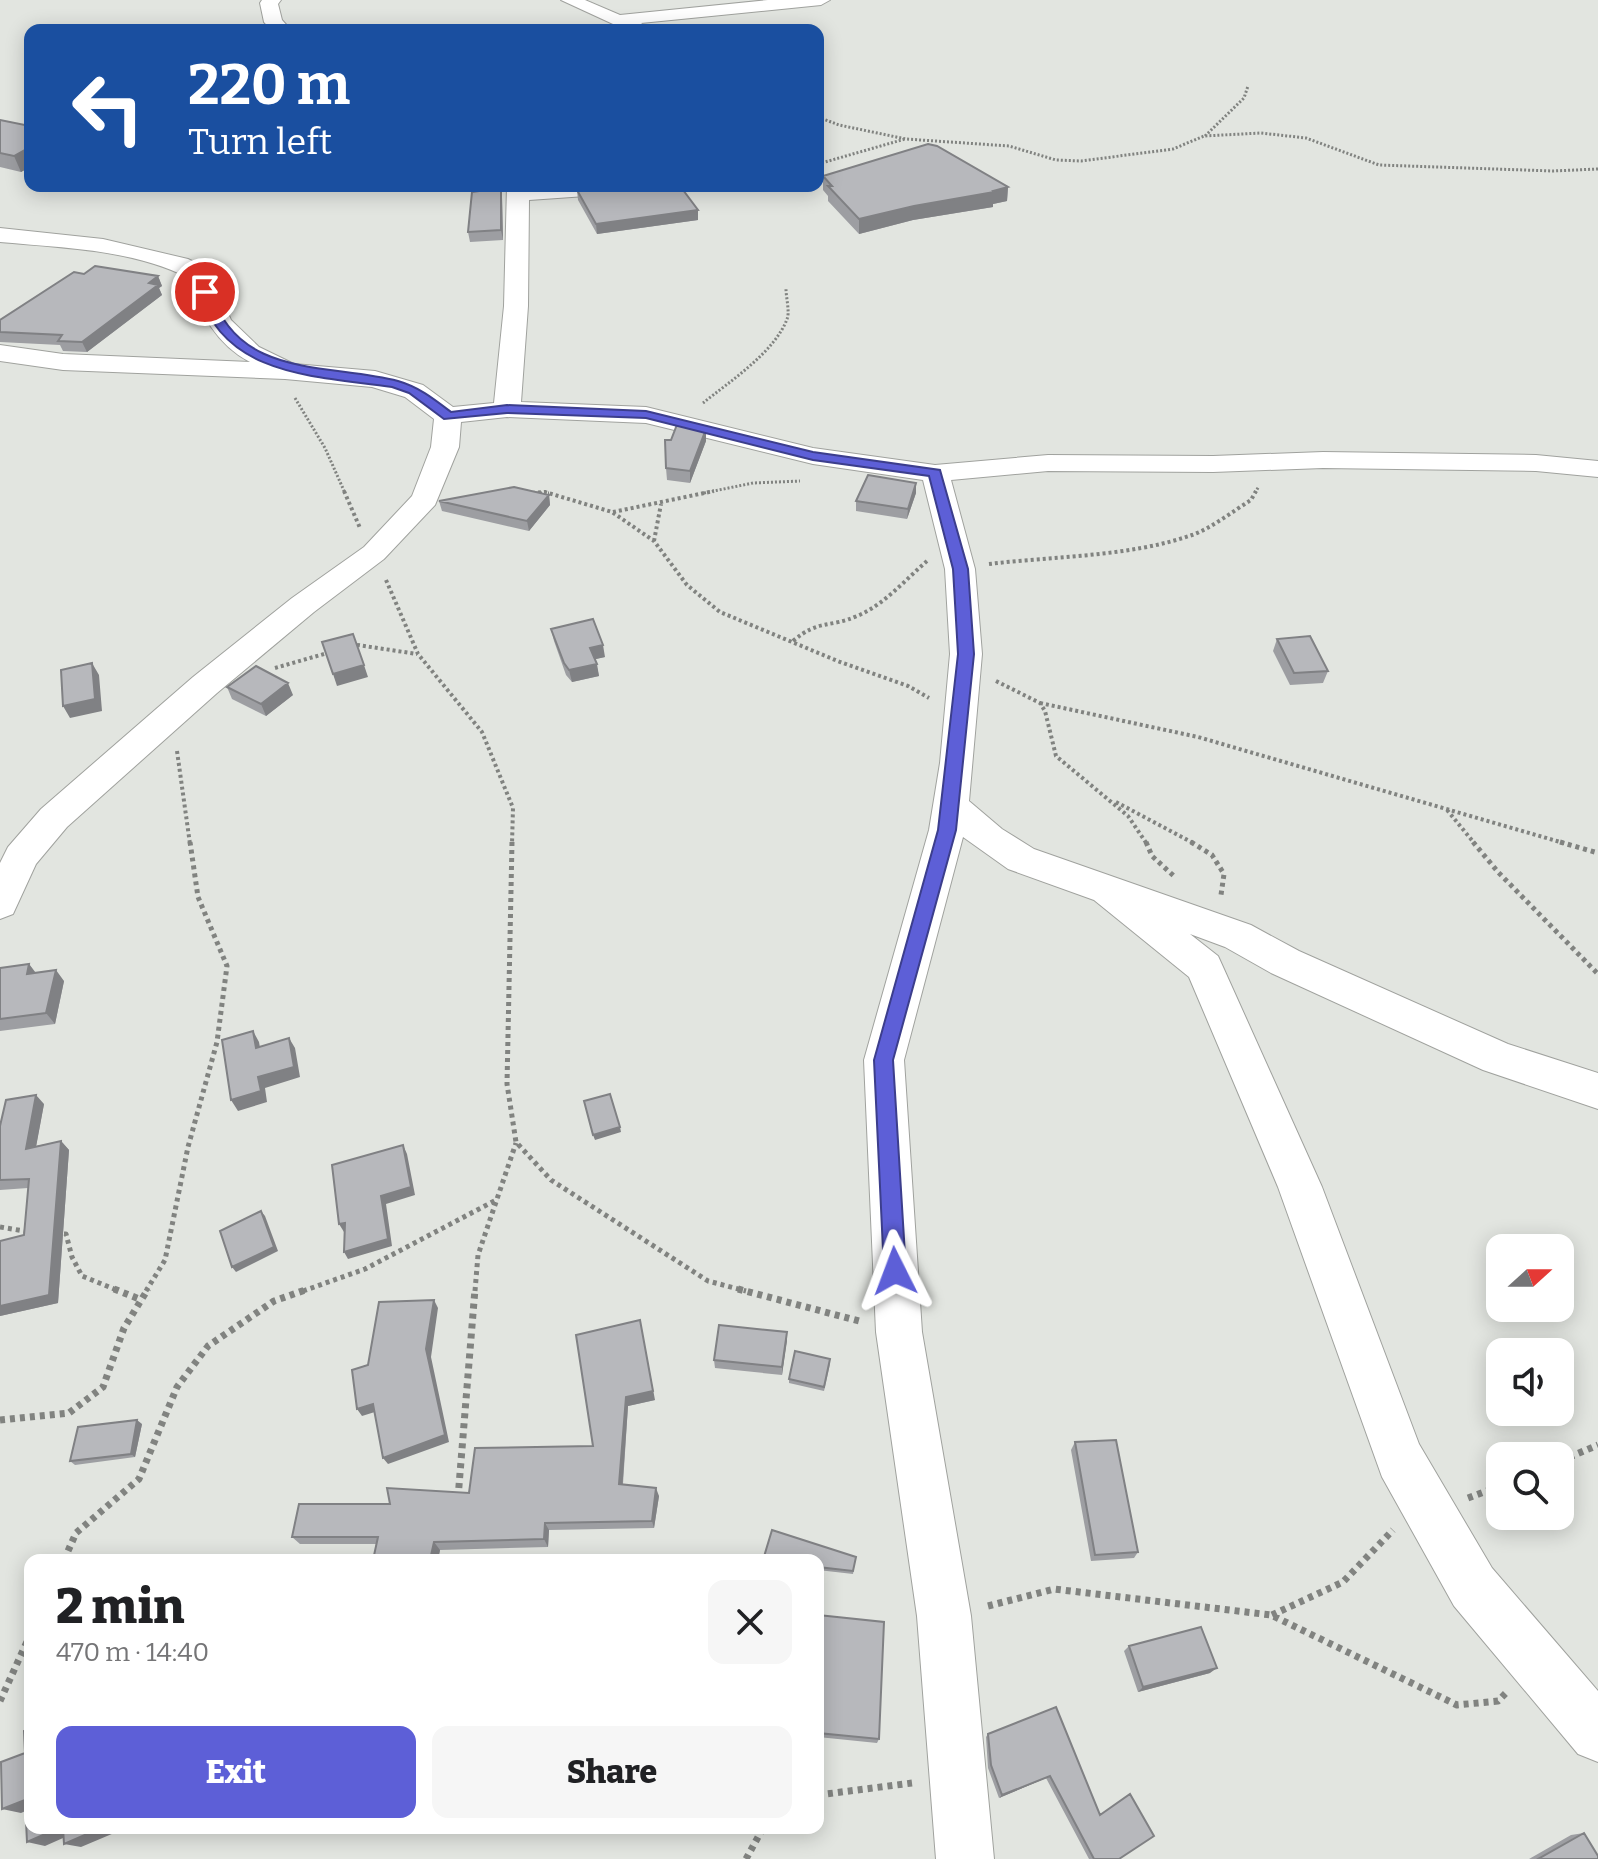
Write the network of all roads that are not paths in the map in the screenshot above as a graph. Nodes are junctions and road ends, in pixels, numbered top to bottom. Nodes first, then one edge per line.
1 (570, 0) edge
2 (821, 0) edge
3 (278, 5) edge
4 (620, 20) junction
5 (275, 24) edge
6 (628, 24) edge
7 (518, 192) edge
8 (0, 235) edge
9 (0, 353) edge
10 (325, 373) junction
11 (507, 409) junction
12 (448, 416) junction
13 (1598, 469) edge
14 (935, 473) junction
15 (951, 806) junction
16 (1104, 887) junction
17 (0, 904) edge
18 (1598, 1091) edge
19 (1598, 1734) edge
20 (965, 1859) edge

1 - 4 street
2 - 4 street
3 - 5 street
4 - 6 street
7 - 11 street
8 - 10 street
9 - 10 street
10 - 12 street
11 - 12 street
11 - 14 street
12 - 17 street
13 - 14 street
14 - 15 street
15 - 16 street
15 - 20 street
16 - 18 street
16 - 19 street

